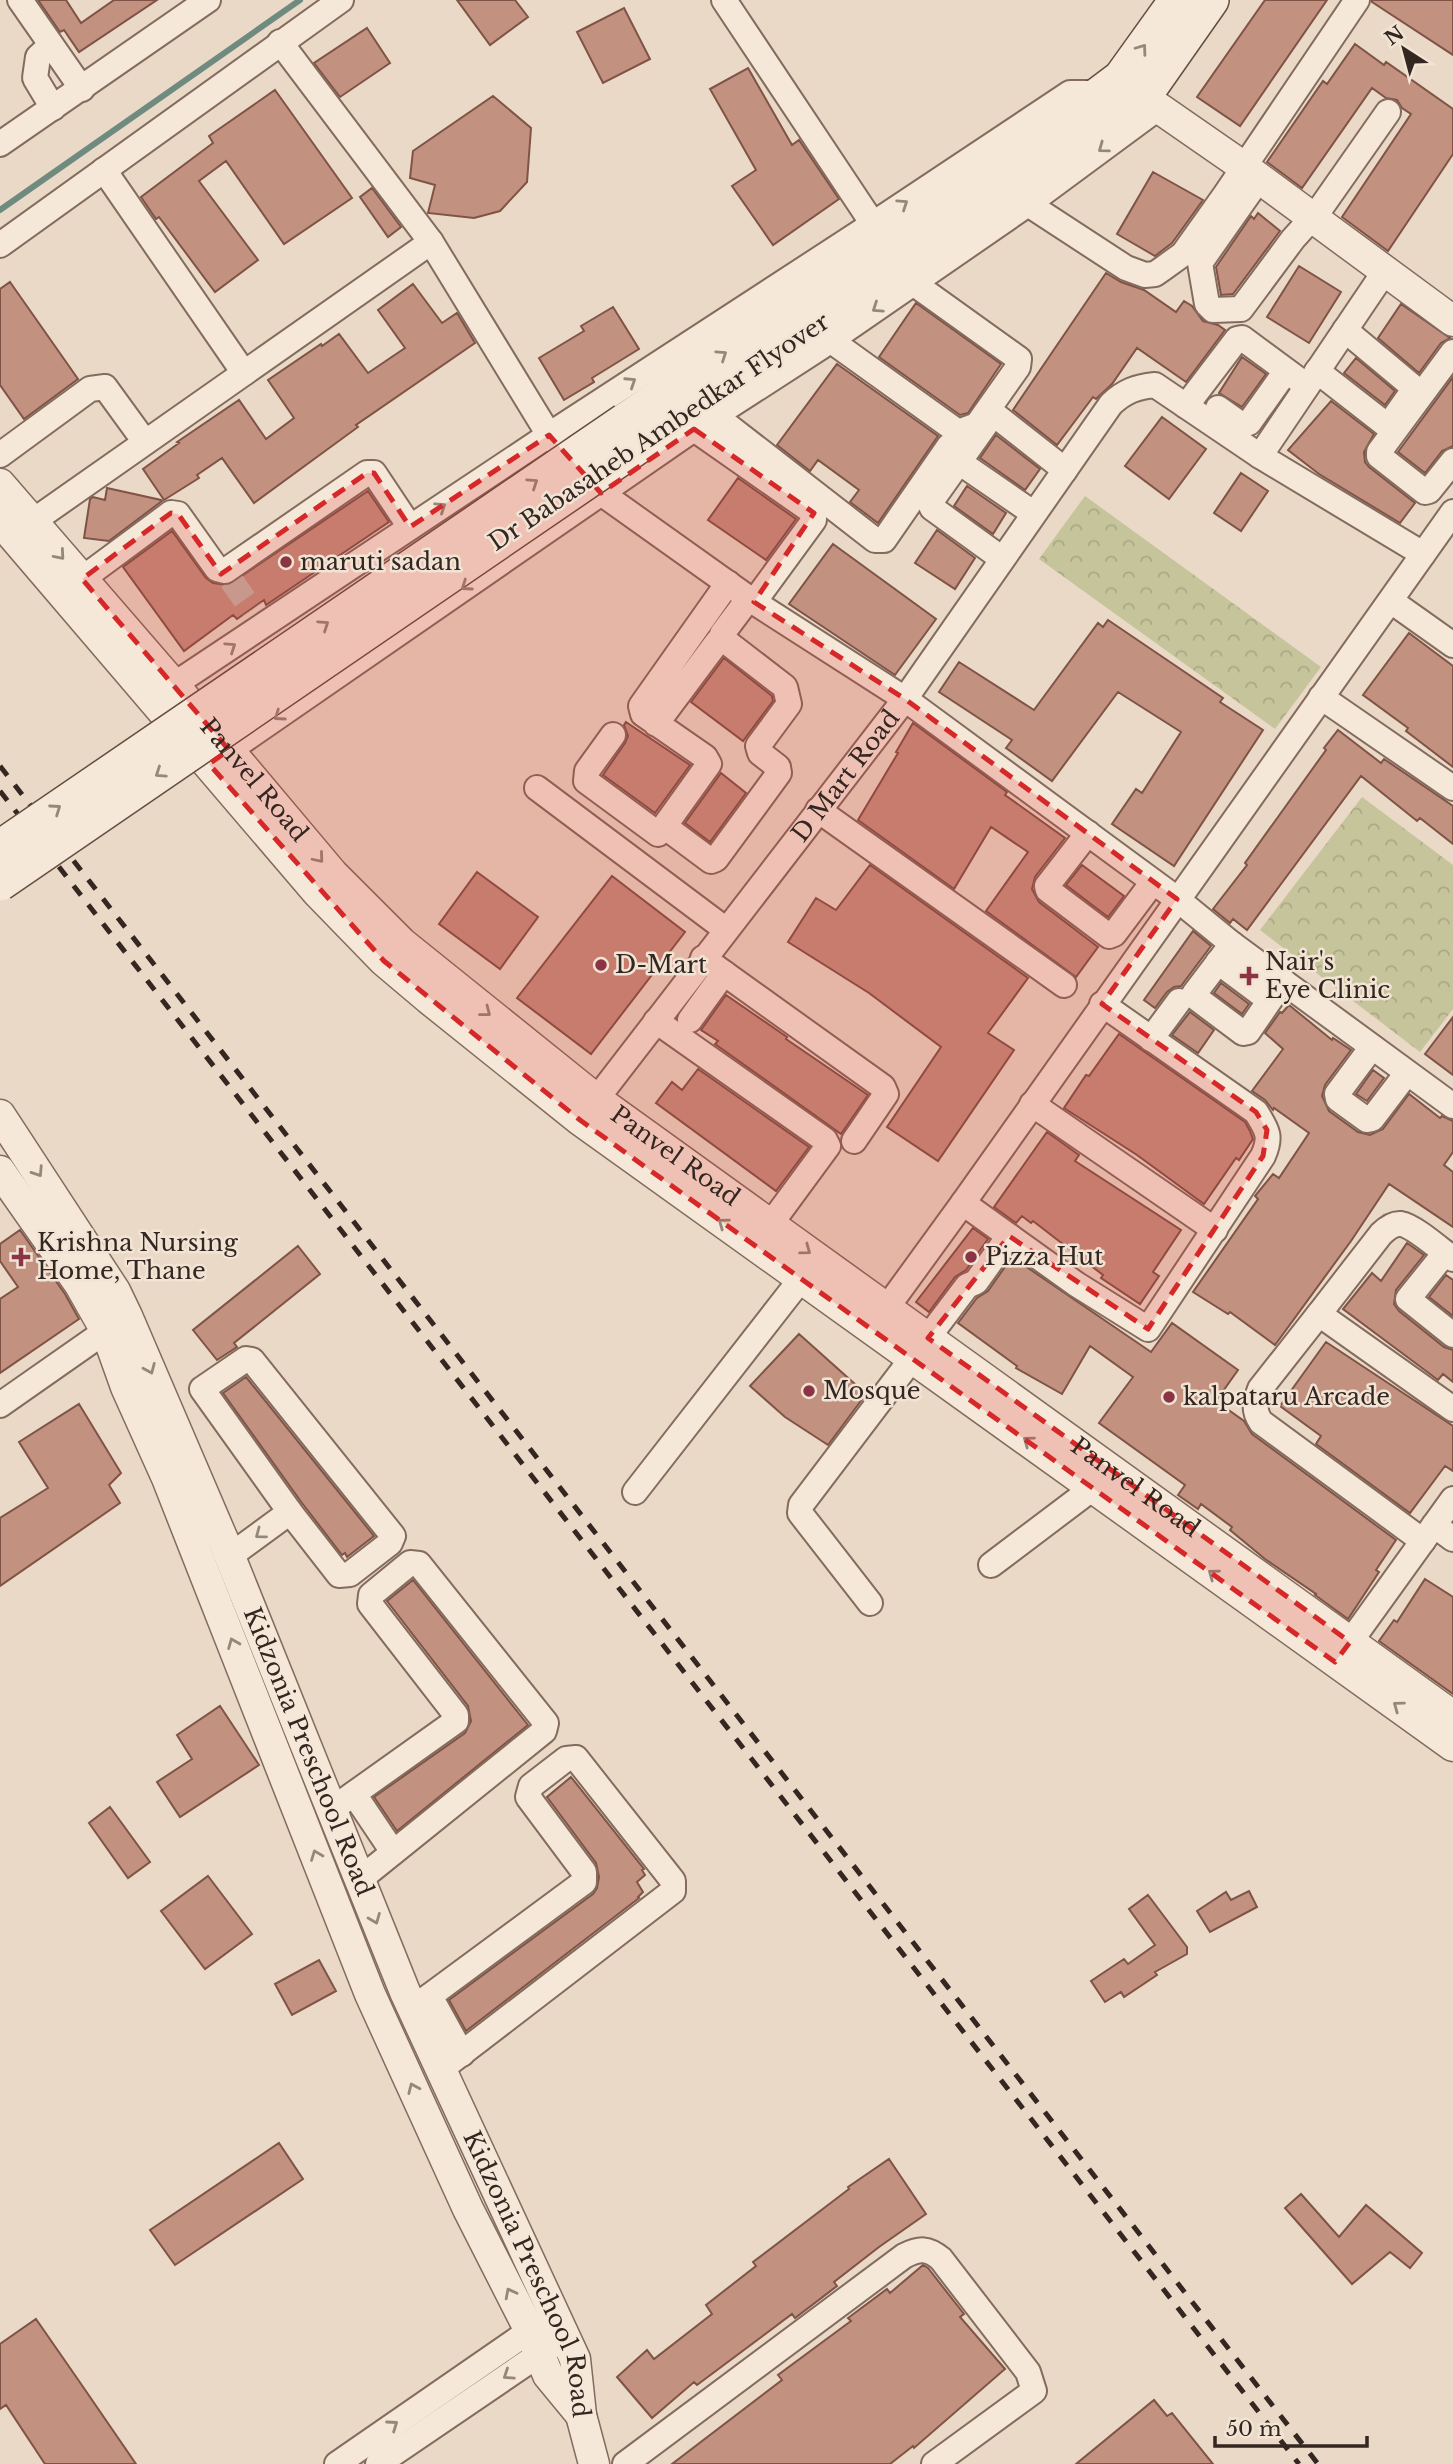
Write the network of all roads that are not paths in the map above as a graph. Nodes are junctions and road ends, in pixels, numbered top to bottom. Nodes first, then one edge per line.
1 (20, 0) edge
2 (208, 0) edge
3 (341, 0) edge
4 (724, 0) edge
5 (1177, 0) edge
6 (1211, 0) edge
7 (1357, 0) edge
8 (280, 42) junction
9 (51, 45) junction
10 (82, 89) junction
11 (1102, 93) junction
12 (1151, 102) junction
13 (53, 108) junction
14 (1388, 112) dead end
15 (0, 144) edge
16 (104, 170) junction
17 (1251, 173) junction
18 (1028, 204) junction
19 (1311, 218) junction
20 (873, 224) junction
21 (431, 242) junction
22 (0, 245) edge
23 (1385, 271) junction
24 (913, 283) junction
25 (1453, 321) edge
26 (1345, 330) junction
27 (825, 343) junction
28 (1453, 352) edge
29 (1286, 371) junction
30 (244, 373) junction
31 (1312, 379) junction
32 (1191, 399) junction
33 (704, 422) junction
34 (633, 432) junction
35 (549, 435) junction
36 (145, 442) junction
37 (951, 447) junction
38 (0, 455) edge
39 (1260, 456) junction
40 (1453, 461) edge
41 (1065, 470) junction
42 (0, 484) edge
43 (601, 493) junction
44 (1453, 512) edge
45 (1033, 513) junction
46 (15, 526) edge
47 (410, 527) junction
48 (1423, 554) junction
49 (1001, 558) junction
50 (82, 579) junction
51 (728, 583) junction
52 (751, 600) junction
53 (1391, 601) junction
54 (722, 634) dead end
55 (1453, 645) edge
56 (164, 691) junction
57 (1321, 697) junction
58 (905, 699) junction
59 (656, 723) junction
60 (613, 734) dead end
61 (219, 757) junction
62 (1453, 788) edge
63 (537, 789) dead end
64 (818, 810) junction
65 (1088, 834) junction
66 (0, 848) edge
67 (635, 862) junction
68 (1153, 882) junction
69 (0, 883) edge
70 (1177, 899) junction
71 (725, 929) junction
72 (1228, 956) junction
73 (703, 958) junction
74 (724, 973) junction
75 (1064, 985) dead end
76 (1276, 991) junction
77 (1179, 1002) dead end
78 (1102, 1004) junction
79 (690, 1020) dead end
80 (656, 1021) junction
81 (1151, 1039) junction
82 (1372, 1047) junction
83 (1407, 1073) junction
84 (1032, 1104) junction
85 (1453, 1106) edge
86 (588, 1110) junction
87 (0, 1115) edge
88 (854, 1141) dead end
89 (0, 1171) edge
90 (963, 1203) junction
91 (770, 1225) junction
92 (1215, 1230) junction
93 (1009, 1236) junction
94 (1447, 1263) edge
95 (802, 1279) junction
96 (1319, 1314) junction
97 (879, 1319) junction
98 (117, 1323) junction
99 (1453, 1335) edge
100 (920, 1348) junction
101 (202, 1390) junction
102 (0, 1405) edge
103 (1453, 1409) edge
104 (169, 1413) junction
105 (1093, 1488) junction
106 (635, 1492) dead end
107 (1453, 1499) edge
108 (290, 1512) junction
109 (1437, 1535) edge
110 (230, 1556) junction
111 (991, 1565) dead end
112 (870, 1603) dead end
113 (1343, 1652) junction
114 (1453, 1716) edge
115 (1453, 1746) edge
116 (294, 1759) junction
117 (342, 1802) junction
118 (393, 1852) junction
119 (359, 1880) junction
120 (421, 2003) junction
121 (451, 2062) junction
122 (560, 2326) junction
123 (534, 2342) junction
124 (581, 2415) junction
125 (337, 2464) edge
126 (377, 2464) edge
127 (594, 2464) edge
128 (625, 2464) edge
129 (934, 2464) edge

1 - 9 street
2 - 10 street
3 - 8 street
4 - 20 street
11 -> 5 main road, Dr Babasaheb Ambedkar Flyover
6 - 12 main road, Dr Babasaheb Ambedkar Flyover
7 - 17 street
8 - 16 street
8 - 21 street
9 - 10 street
9 - 13 street
10 - 13 street
20 -> 11 street
34 -> 11 main road, Dr Babasaheb Ambedkar Flyover
12 - 17 street
12 -> 18 street
12 - 34 main road, Dr Babasaheb Ambedkar Flyover
13 - 15 street
14 - 19 street
16 - 22 street
16 - 30 street
17 - 18 street
17 - 19 street
17 - 19 street
18 - 24 street
19 - 23 street
35 -> 20 street
21 - 30 street
21 - 35 street
23 - 25 street
23 - 26 street
24 -> 27 street
24 - 27 street
26 - 31 street
26 - 31 street
27 - 33 street
27 - 37 street
28 - 40 street
29 - 31 street
29 - 32 street
29 - 32 street
30 - 36 street
31 - 39 street
32 - 39 street
32 - 41 street
33 - 37 street
33 - 43 street
33 - 52 street
66 -> 34 main road, Dr Babasaheb Ambedkar Flyover, bridge
34 -> 69 main road, Dr Babasaheb Ambedkar Flyover, bridge
35 - 43 street
47 -> 35 street
36 - 38 street
36 - 46 street
37 - 41 street
37 - 45 street
37 - 49 street
39 - 48 street
41 - 45 street
42 - 46 street, Panvel Road
43 - 51 street
43 -> 61 street
44 - 48 street
45 - 49 street
46 -> 50 street, Panvel Road
46 - 56 street, Panvel Road
47 - 50 street
56 -> 47 street
48 - 53 street
49 - 58 street
50 - 56 street, Panvel Road
51 - 52 street
51 - 59 street
52 - 54 street
52 - 58 street
53 - 55 street
53 - 57 street
56 - 61 street, Panvel Road
57 - 62 street
57 - 70 street
58 - 64 street, D Mart Road
58 - 65 street, D Mart Road
59 - 59 street
60 - 67 street
61 - 86 street, Panvel Road
63 - 67 street
64 - 71 street, D Mart Road
64 - 75 street
65 - 68 street, D Mart Road
65 - 68 street
67 - 71 street
68 - 70 street, D Mart Road
70 - 72 street, D Mart Road
70 - 78 street
71 - 73 street, D Mart Road
72 - 76 street, D Mart Road
72 - 76 street
73 - 74 street
73 - 80 street, D Mart Road
74 - 79 street
74 - 88 street
76 - 82 street, D Mart Road
77 - 81 street
78 - 81 street
78 - 84 street
80 - 86 street, D Mart Road
80 - 91 street
81 - 92 street
82 - 83 street, D Mart Road
82 - 83 street
83 - 85 street, D Mart Road
84 - 90 street
84 - 92 street
86 - 91 street, Panvel Road
95 -> 86 street, Panvel Road
87 -> 98 street, Kidzonia Preschool Road
89 - 98 street, Kidzonia Preschool Road
90 - 93 street
90 - 97 street
91 -> 97 street, Panvel Road
92 - 93 street
93 - 100 street
94 - 96 street
94 - 99 street
95 - 97 street, Panvel Road
95 - 106 street
96 - 103 street
96 - 109 street
97 - 100 street, Panvel Road
98 - 102 street
98 -> 104 street, Kidzonia Preschool Road
116 -> 98 street, Kidzonia Preschool Road
105 -> 100 street, Panvel Road
100 - 112 street
100 - 113 street, Panvel Road
101 - 104 street
101 - 108 street
101 - 108 street
104 - 110 street, Kidzonia Preschool Road
105 - 111 street
113 -> 105 street, Panvel Road
107 - 109 street
108 -> 110 street
109 - 113 street
110 - 116 street, Kidzonia Preschool Road
113 - 114 street, Panvel Road
115 -> 113 street, Panvel Road
116 - 117 street, Kidzonia Preschool Road
123 -> 116 street, Kidzonia Preschool Road
117 - 118 street
117 - 118 street
117 - 119 street, Kidzonia Preschool Road
118 - 119 street
119 -> 120 street, Kidzonia Preschool Road
120 - 121 street, Kidzonia Preschool Road
120 - 121 street
121 - 122 street, Kidzonia Preschool Road
122 - 123 street
122 - 124 street, Kidzonia Preschool Road
123 - 124 street, Kidzonia Preschool Road
125 -> 123 street
123 -> 126 street
124 - 127 street
128 - 129 street

